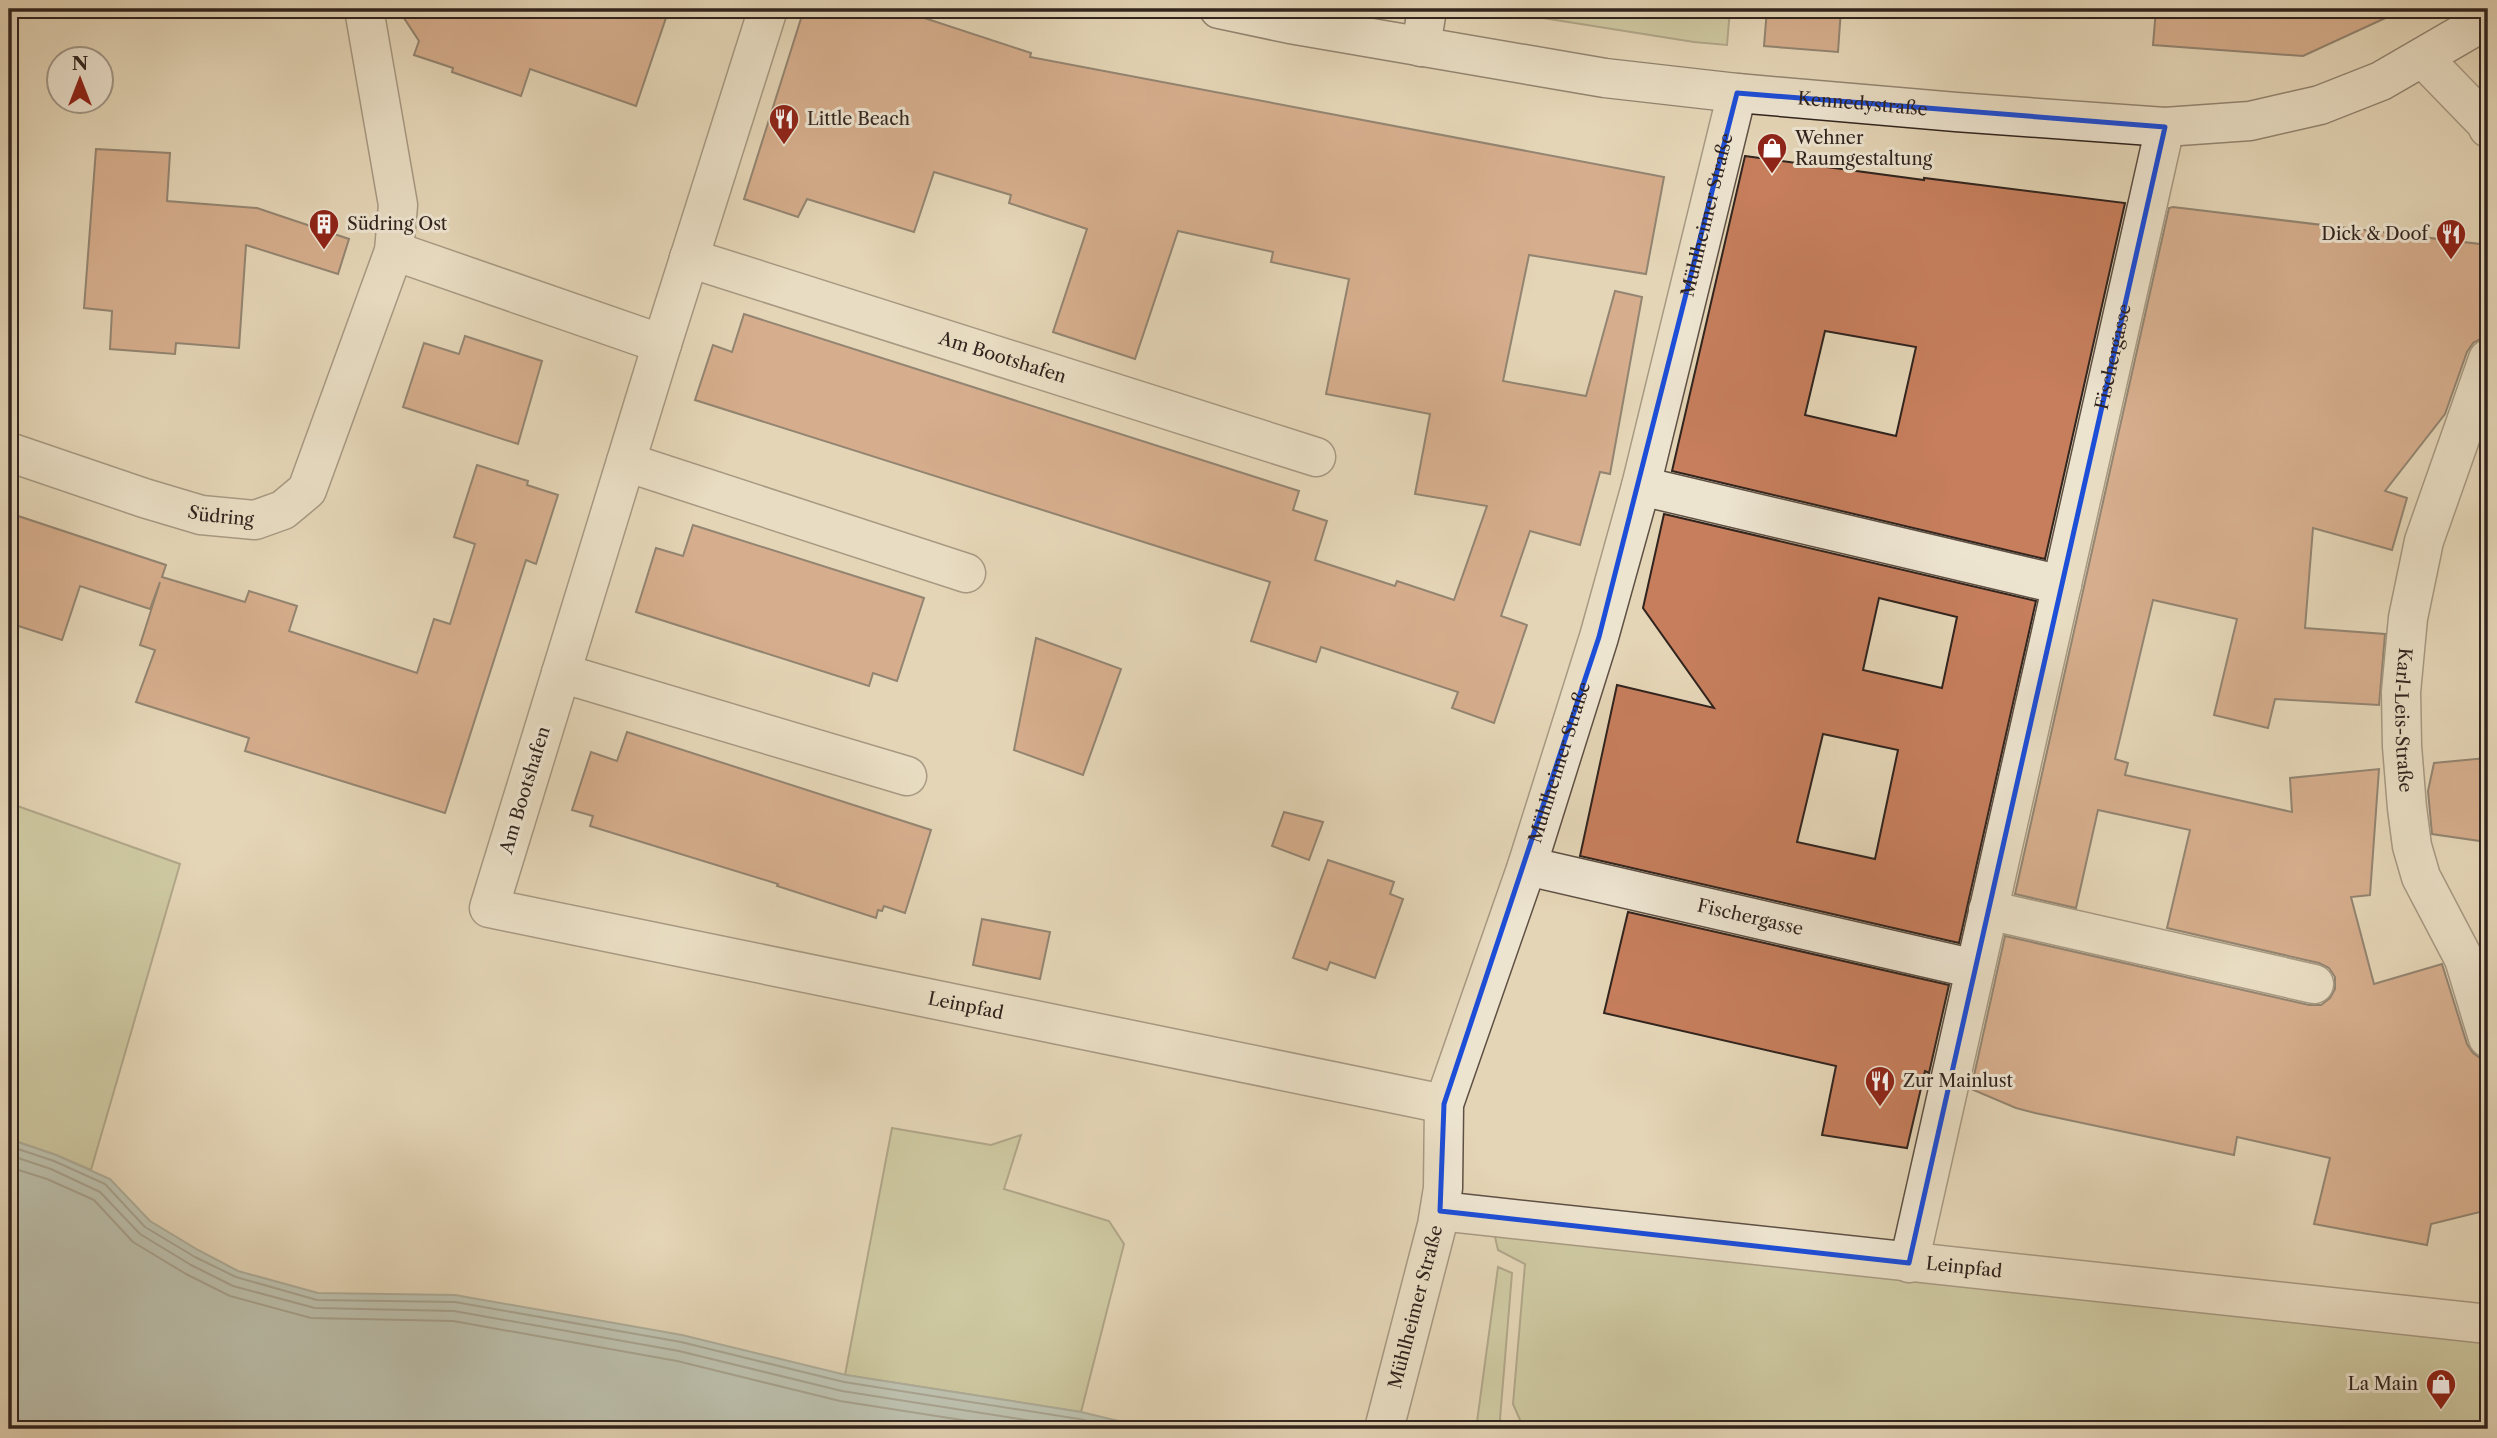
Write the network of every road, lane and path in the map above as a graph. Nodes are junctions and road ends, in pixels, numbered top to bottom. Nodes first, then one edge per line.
1 (365, 9) edge
2 (768, 9) edge
3 (1219, 9) edge
4 (1427, 9) edge
5 (2478, 18) edge
6 (1421, 47) junction
7 (2423, 58) junction
8 (1737, 93) junction
9 (2488, 125) edge
10 (2165, 127) junction
11 (394, 251) junction
12 (689, 258) junction
13 (662, 344) junction
14 (2488, 359) edge
15 (9, 453) edge
16 (1316, 457) dead end
17 (626, 462) junction
18 (1641, 486) junction
19 (966, 573) dead end
20 (2062, 585) junction
21 (561, 673) junction
22 (907, 776) dead end
23 (1527, 866) junction
24 (489, 908) joint
25 (1988, 909) junction
26 (1975, 969) junction
27 (2314, 984) dead end
28 (2488, 1038) edge
29 (1444, 1104) junction
30 (1440, 1211) junction
31 (1909, 1263) junction
32 (2488, 1324) edge
33 (1384, 1429) edge

1 - 11 street, Südring
2 - 12 street, Am Bootshafen
3 - 6 street, Kennedystraße
4 - 6 street
5 - 7 street, Kennedystraße
6 - 8 street, Kennedystraße
7 - 9 street
7 - 10 street, Kennedystraße
8 - 10 street, Kennedystraße
8 - 18 street, Mühlheimer Straße
10 - 20 street, Fischergasse
11 - 13 street
11 - 15 street, Südring
12 - 13 street, Am Bootshafen
12 - 16 street, Am Bootshafen
13 - 17 street, Am Bootshafen
14 - 28 street, Karl-Leis-Straße
17 - 19 street
17 - 21 street, Am Bootshafen
18 - 20 street
18 - 23 street, Mühlheimer Straße
20 - 25 street, Fischergasse
21 - 22 street
21 - 24 street, Am Bootshafen
23 - 26 street, Fischergasse
23 - 29 street, Mühlheimer Straße
24 - 29 street, Leinpfad
25 - 26 street, Fischergasse
25 - 27 street
26 - 31 street, Fischergasse
29 - 30 street, Mühlheimer Straße
30 - 31 street, Leinpfad
30 - 33 street, Mühlheimer Straße
31 - 32 street, Leinpfad

